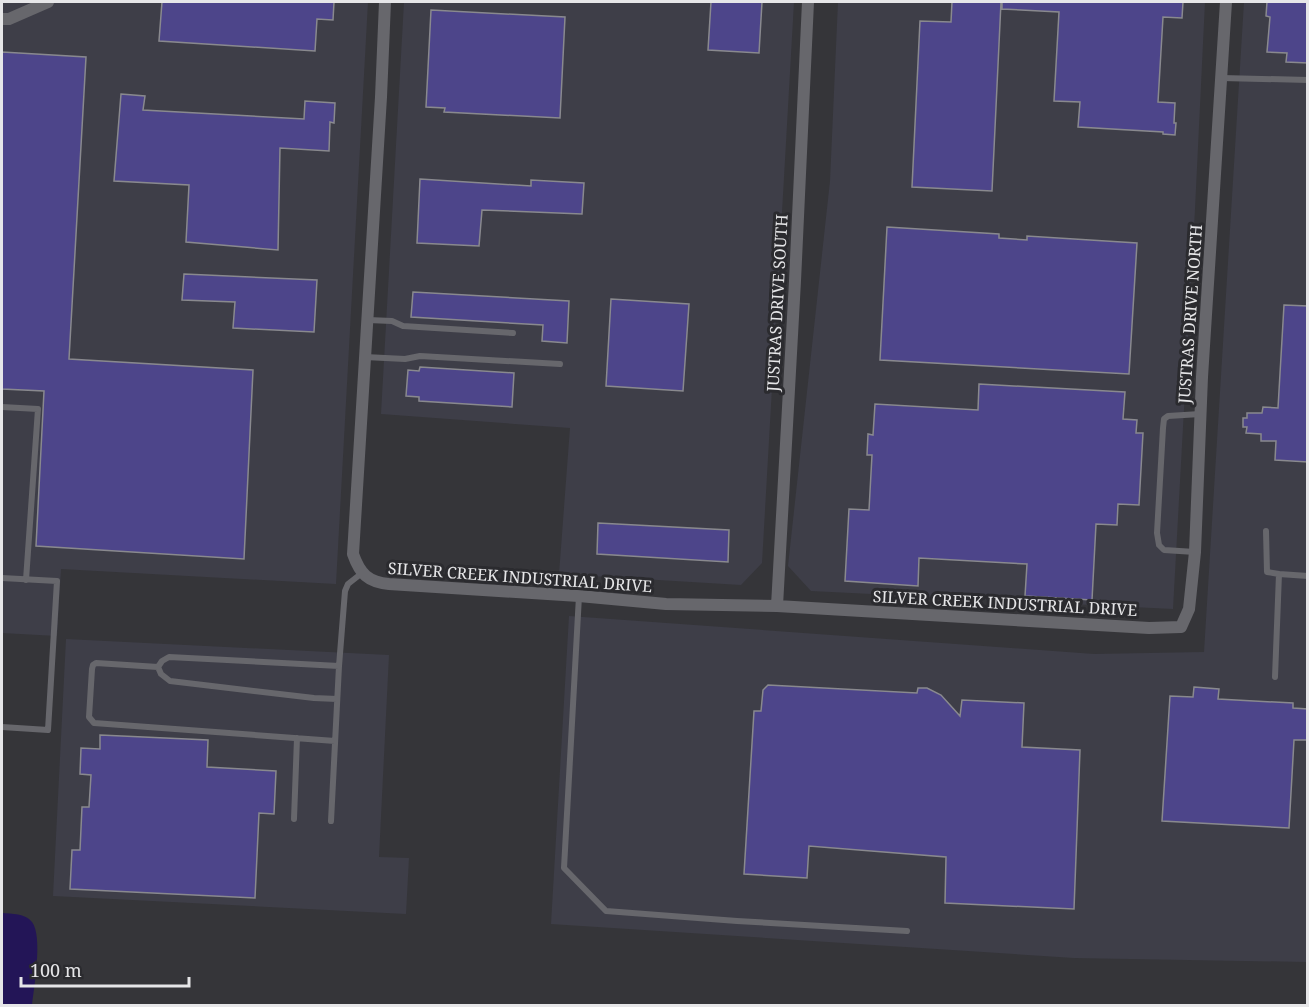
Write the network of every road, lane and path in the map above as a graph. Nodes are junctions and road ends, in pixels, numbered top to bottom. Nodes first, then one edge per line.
1 (48, 2) edge
2 (385, 2) edge
3 (808, 2) edge
4 (1226, 2) edge
5 (2, 19) edge
6 (1222, 78) junction
7 (1308, 80) edge
8 (368, 320) junction
9 (513, 333) dead end
10 (365, 357) junction
11 (560, 364) dead end
12 (2, 407) edge
13 (1200, 414) junction
14 (1266, 531) dead end
15 (1195, 552) junction
16 (362, 573) junction
17 (1279, 574) junction
18 (1308, 576) edge
19 (2, 578) edge
20 (27, 580) junction
21 (579, 596) junction
22 (777, 606) junction
23 (1181, 627) joint
24 (339, 666) junction
25 (158, 667) junction
26 (1275, 676) dead end
27 (337, 699) junction
28 (2, 727) edge
29 (297, 738) junction
30 (335, 741) junction
31 (294, 819) dead end
32 (331, 821) dead end
33 (907, 931) dead end

1 - 5 street
2 - 8 street
3 - 22 street, JUSTRAS DRIVE SOUTH
4 - 6 street, JUSTRAS DRIVE NORTH
6 - 7 lane
6 - 13 street, JUSTRAS DRIVE NORTH
8 - 9 lane
8 - 10 street
10 - 11 lane
10 - 16 street
12 - 20 lane
13 - 15 street, JUSTRAS DRIVE NORTH
13 - 15 lane
14 - 17 lane
15 - 23 street, JUSTRAS DRIVE NORTH
16 - 21 street, SILVER CREEK INDUSTRIAL DRIVE
16 - 24 lane
17 - 18 lane
17 - 26 lane
19 - 20 lane
20 - 28 lane
21 - 22 street, SILVER CREEK INDUSTRIAL DRIVE
21 - 33 lane
22 - 23 street, SILVER CREEK INDUSTRIAL DRIVE
24 - 25 lane
24 - 27 lane
25 - 27 lane
25 - 29 lane
27 - 30 lane
29 - 30 lane
29 - 31 lane
30 - 32 lane

